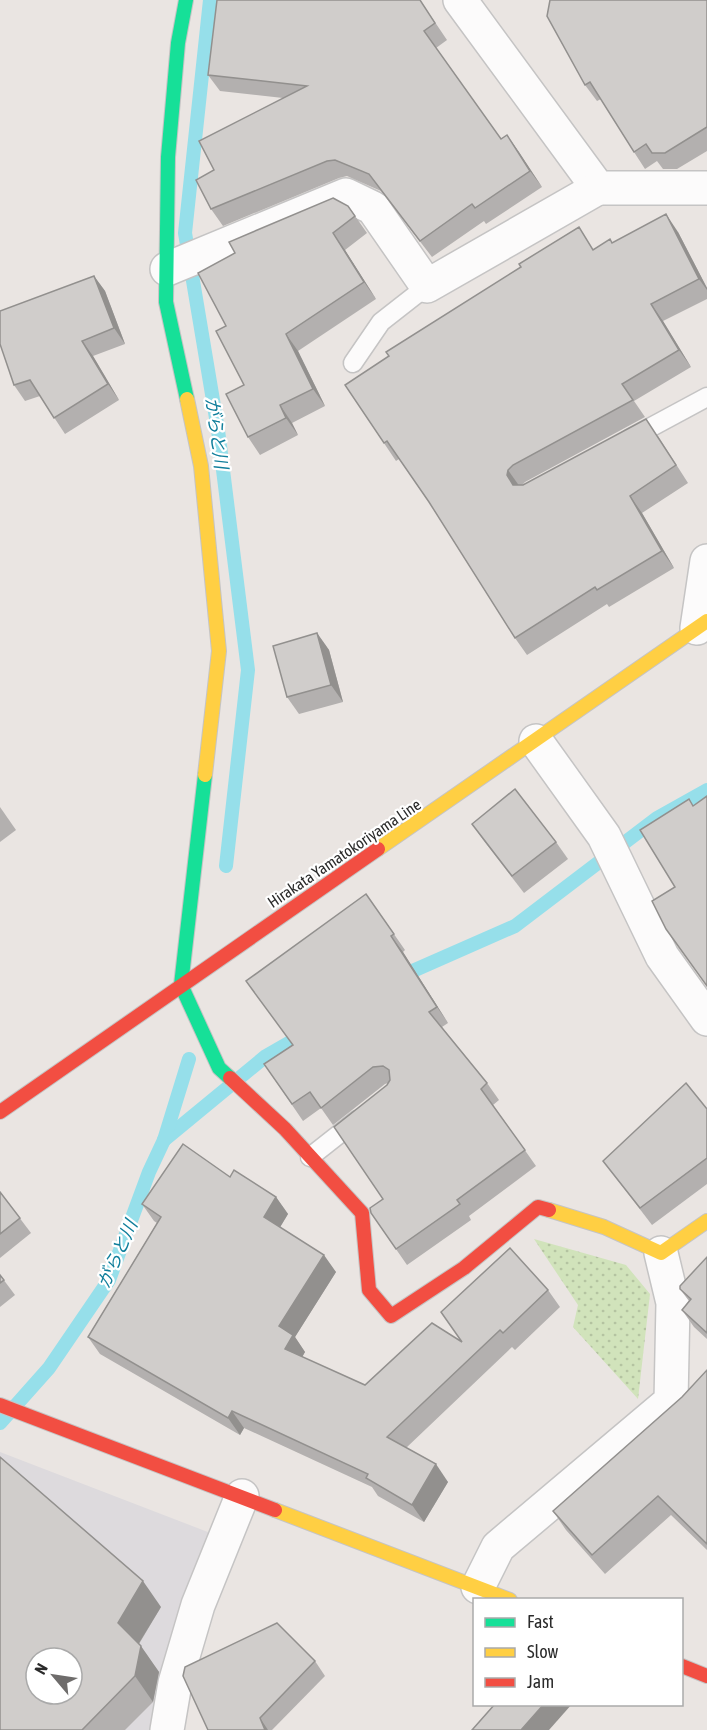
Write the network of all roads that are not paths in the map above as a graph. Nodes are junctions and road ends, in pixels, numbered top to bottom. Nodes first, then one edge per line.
1 (186, 0) edge
2 (460, 0) edge
3 (598, 188) junction
4 (707, 188) edge
5 (181, 263) junction
6 (427, 286) junction
7 (353, 363) dead end
8 (707, 397) edge
9 (614, 447) edge
10 (707, 561) edge
11 (702, 624) edge
12 (536, 741) junction
13 (181, 985) junction
14 (707, 1019) edge
15 (373, 1107) edge
16 (0, 1113) edge
17 (310, 1157) junction
18 (707, 1221) edge
19 (661, 1253) junction
20 (0, 1405) edge
21 (242, 1497) junction
22 (478, 1587) junction
23 (507, 1598) edge
24 (683, 1667) edge
25 (707, 1676) edge
26 (168, 1730) edge

1 - 5 street
2 - 3 street
3 - 4 street
3 - 6 street
5 - 6 street
5 - 13 street
6 - 7 lane
8 - 9 lane
10 - 11 street
11 - 12 street, Hirakata Yamatokoriyama Line
12 - 13 street, Hirakata Yamatokoriyama Line
12 - 14 street
13 - 16 street, Hirakata Yamatokoriyama Line
13 - 17 street
15 - 17 lane
17 - 19 street
18 - 19 street
19 - 22 street
20 - 21 street
21 - 22 street
21 - 26 street
22 - 23 street
24 - 25 street

